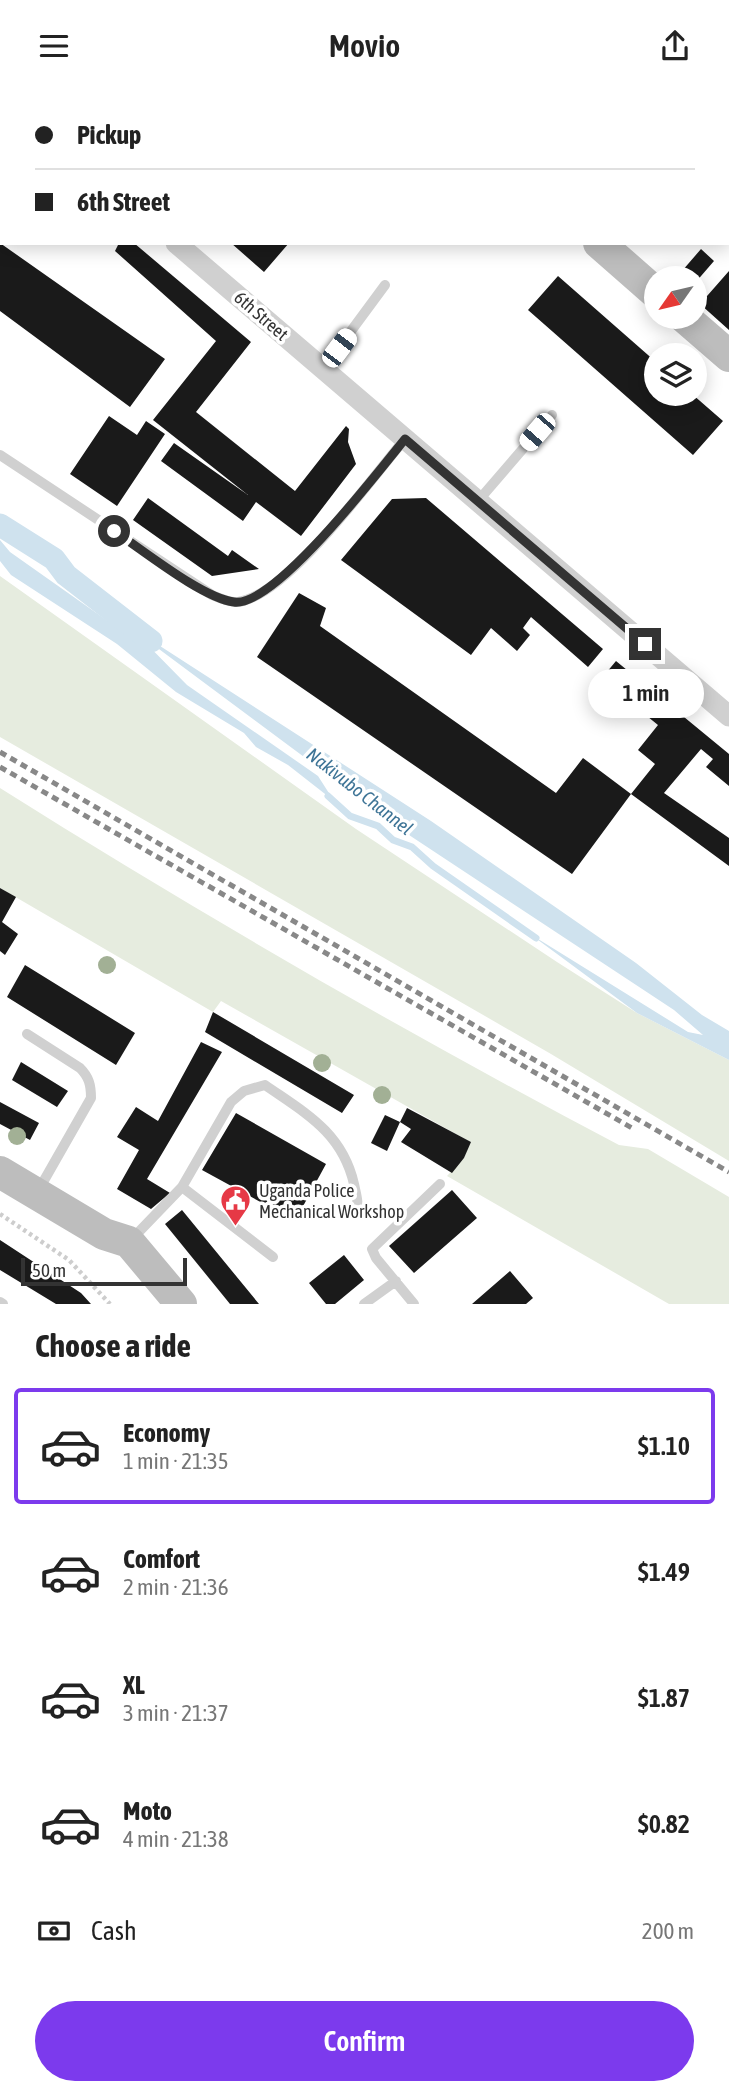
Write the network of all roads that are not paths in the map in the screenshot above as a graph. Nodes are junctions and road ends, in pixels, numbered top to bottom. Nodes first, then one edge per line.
1 (178, 245) edge
2 (601, 245) edge
3 (644, 282) edge
4 (386, 285) dead end
5 (698, 329) edge
6 (729, 356) edge
7 (323, 369) junction
8 (552, 415) dead end
9 (405, 439) junction
10 (0, 455) edge
11 (478, 501) junction
12 (729, 716) edge
13 (27, 1034) dead end
14 (0, 1172) edge
15 (440, 1184) dead end
16 (182, 1187) junction
17 (36, 1193) junction
18 (355, 1216) dead end
19 (117, 1238) junction
20 (272, 1257) dead end
21 (396, 1281) junction
22 (159, 1304) edge
23 (181, 1304) edge
24 (364, 1304) edge
25 (414, 1304) edge

1 - 7 street, 6th Street
2 - 3 main road
4 - 7 lane
5 - 6 main road
7 - 9 street, 6th Street
8 - 11 lane
9 - 10 lane
9 - 11 street, 6th Street
11 - 12 street, 6th Street
13 - 17 lane
14 - 17 main road
15 - 21 lane
16 - 18 lane
16 - 19 lane
16 - 20 lane
17 - 19 main road
19 - 22 main road
19 - 23 main road
21 - 24 lane
21 - 25 lane

